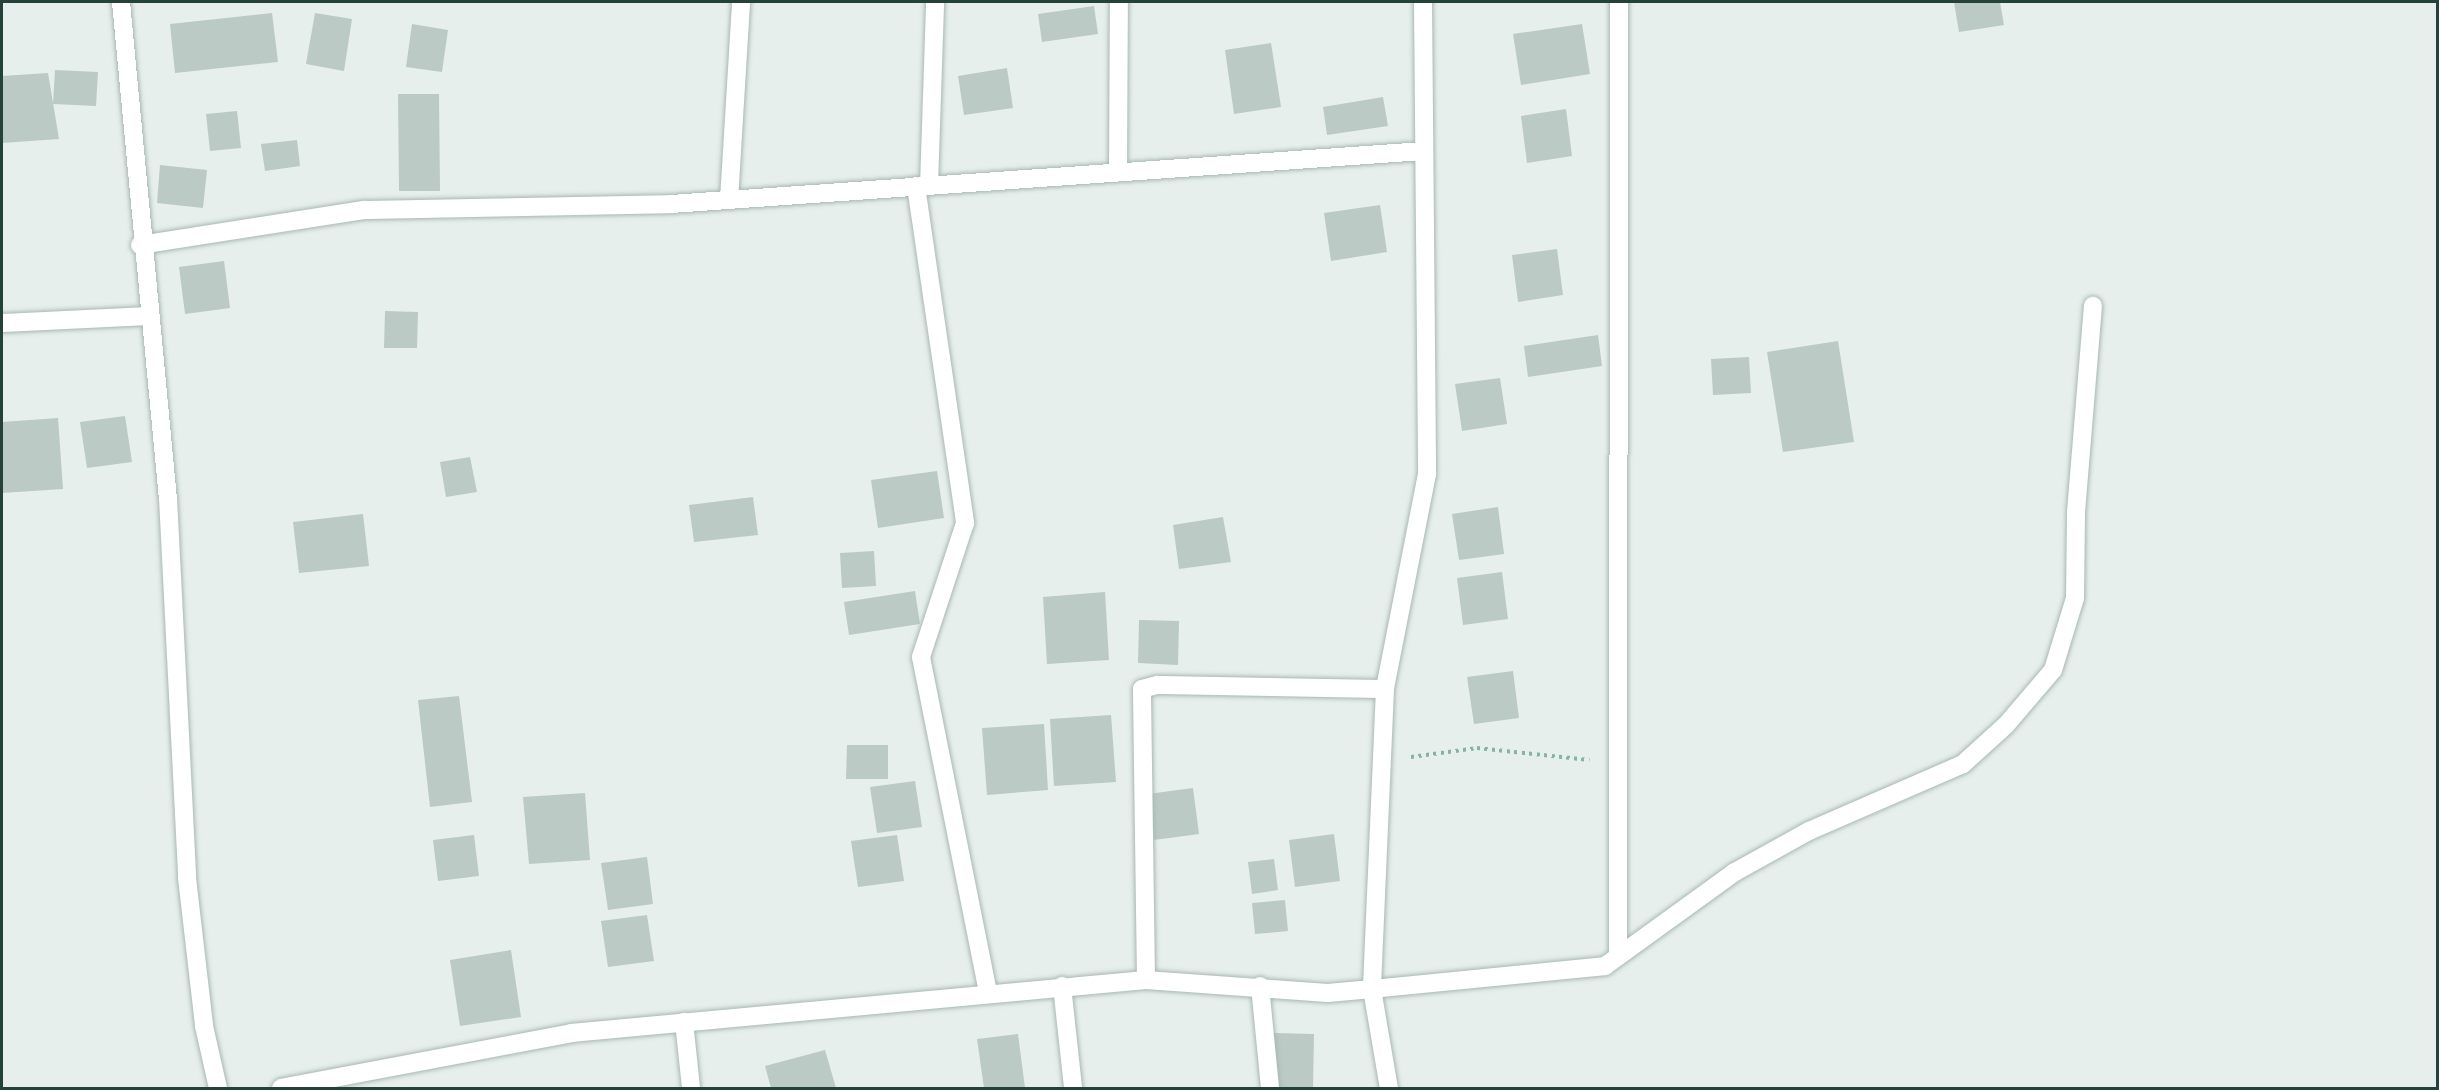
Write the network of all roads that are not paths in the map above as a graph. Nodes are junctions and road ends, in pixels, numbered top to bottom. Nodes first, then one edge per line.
1 (121, 2) edge
2 (741, 2) edge
3 (935, 2) edge
4 (1119, 2) edge
5 (1423, 2) edge
6 (1619, 2) edge
7 (1424, 151) junction
8 (1118, 172) junction
9 (923, 186) junction
10 (729, 200) junction
11 (140, 246) junction
12 (2093, 306) dead end
13 (150, 316) junction
14 (2, 323) edge
15 (1385, 689) junction
16 (1618, 956) junction
17 (1146, 980) junction
18 (1062, 986) junction
19 (1260, 986) junction
20 (1372, 989) junction
21 (988, 992) junction
22 (684, 1022) junction
23 (218, 1089) edge
24 (280, 1089) edge
25 (691, 1089) edge
26 (1073, 1089) edge
27 (1270, 1089) edge
28 (1389, 1089) edge

1 - 11 street
2 - 10 street
3 - 9 street
4 - 8 street
5 - 7 street
6 - 16 street
7 - 8 street
7 - 15 street
8 - 9 street
9 - 10 street
9 - 21 street
10 - 11 street
11 - 13 street
12 - 16 street
13 - 14 street
13 - 23 street
15 - 17 street
15 - 20 street
16 - 20 street
17 - 18 street
17 - 19 street
18 - 21 street
18 - 26 street
19 - 20 street
19 - 27 street
20 - 28 street
21 - 22 street
22 - 24 street
22 - 25 street

